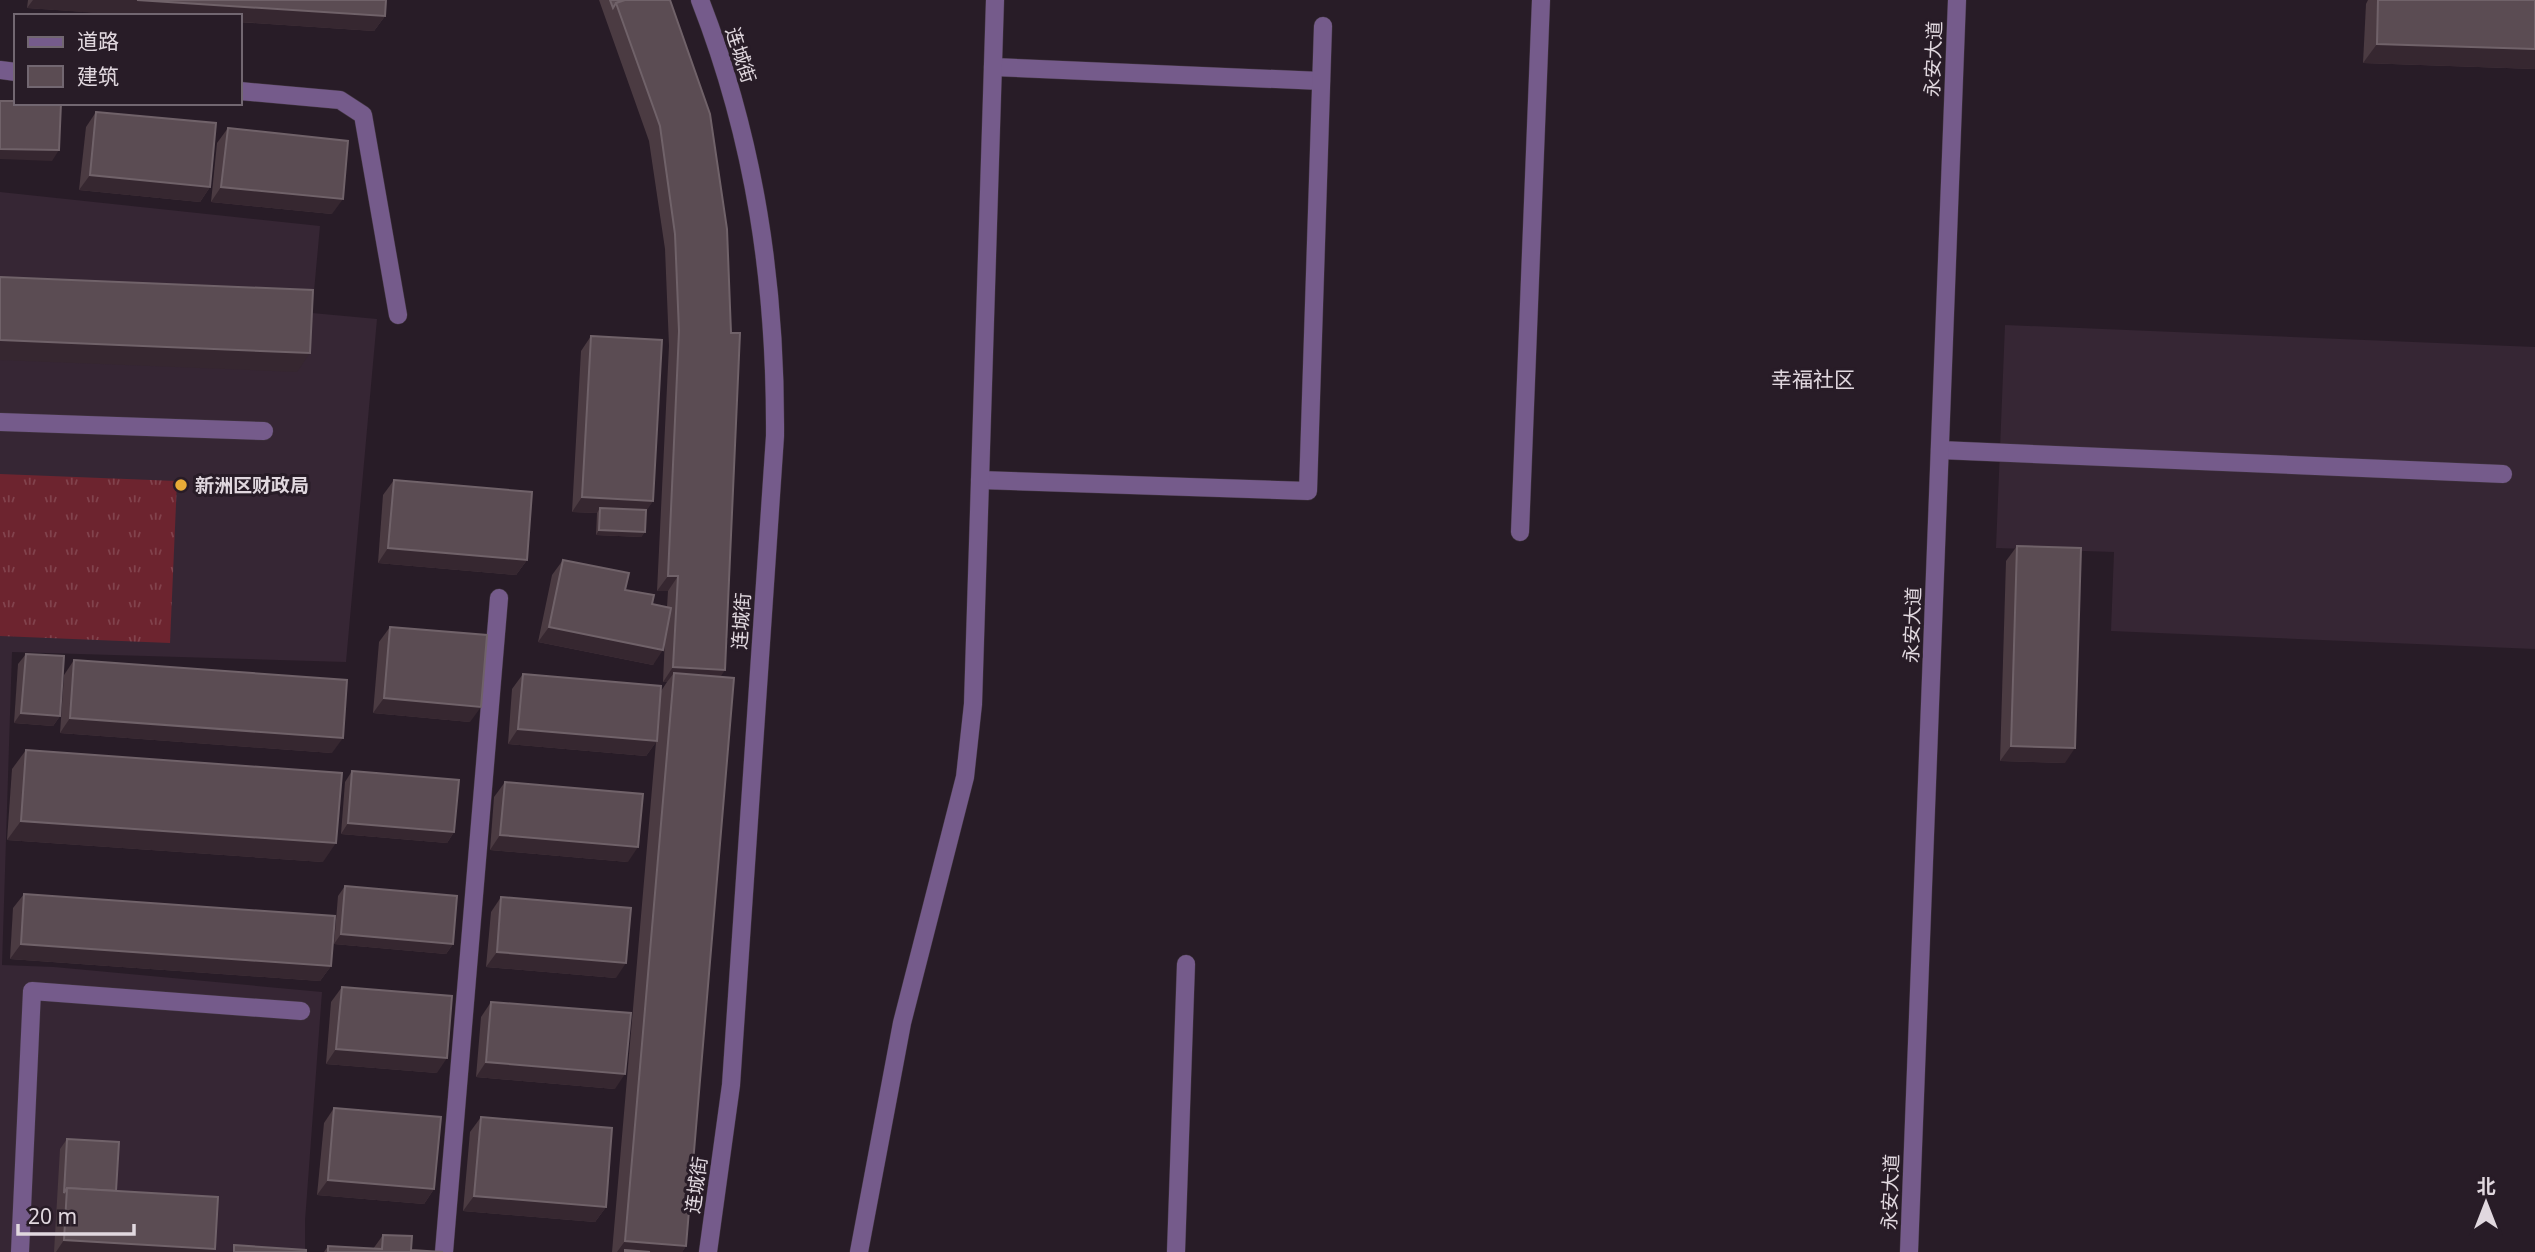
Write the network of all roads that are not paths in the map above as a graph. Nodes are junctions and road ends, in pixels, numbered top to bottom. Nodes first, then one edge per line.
1 (700, 0) edge
2 (995, 0) edge
3 (1541, 0) edge
4 (1956, 0) edge
5 (1323, 26) dead end
6 (993, 67) junction
7 (1321, 81) junction
8 (242, 91) edge
9 (398, 315) dead end
10 (0, 422) edge
11 (264, 431) dead end
12 (1940, 450) junction
13 (2502, 474) dead end
14 (980, 480) junction
15 (1520, 532) dead end
16 (499, 598) dead end
17 (1186, 964) dead end
18 (301, 1011) dead end
19 (20, 1252) edge
20 (444, 1252) edge
21 (708, 1252) edge
22 (859, 1252) edge
23 (1176, 1252) edge
24 (1909, 1252) edge

1 - 21 street, 连城街
2 - 6 street
3 - 15 street
4 - 12 street, 永安大道
5 - 7 street
6 - 7 street
6 - 14 street
7 - 14 street
8 - 9 street
10 - 11 street
12 - 13 street
12 - 24 street, 永安大道
14 - 22 street
16 - 20 street
17 - 23 street
18 - 19 street

